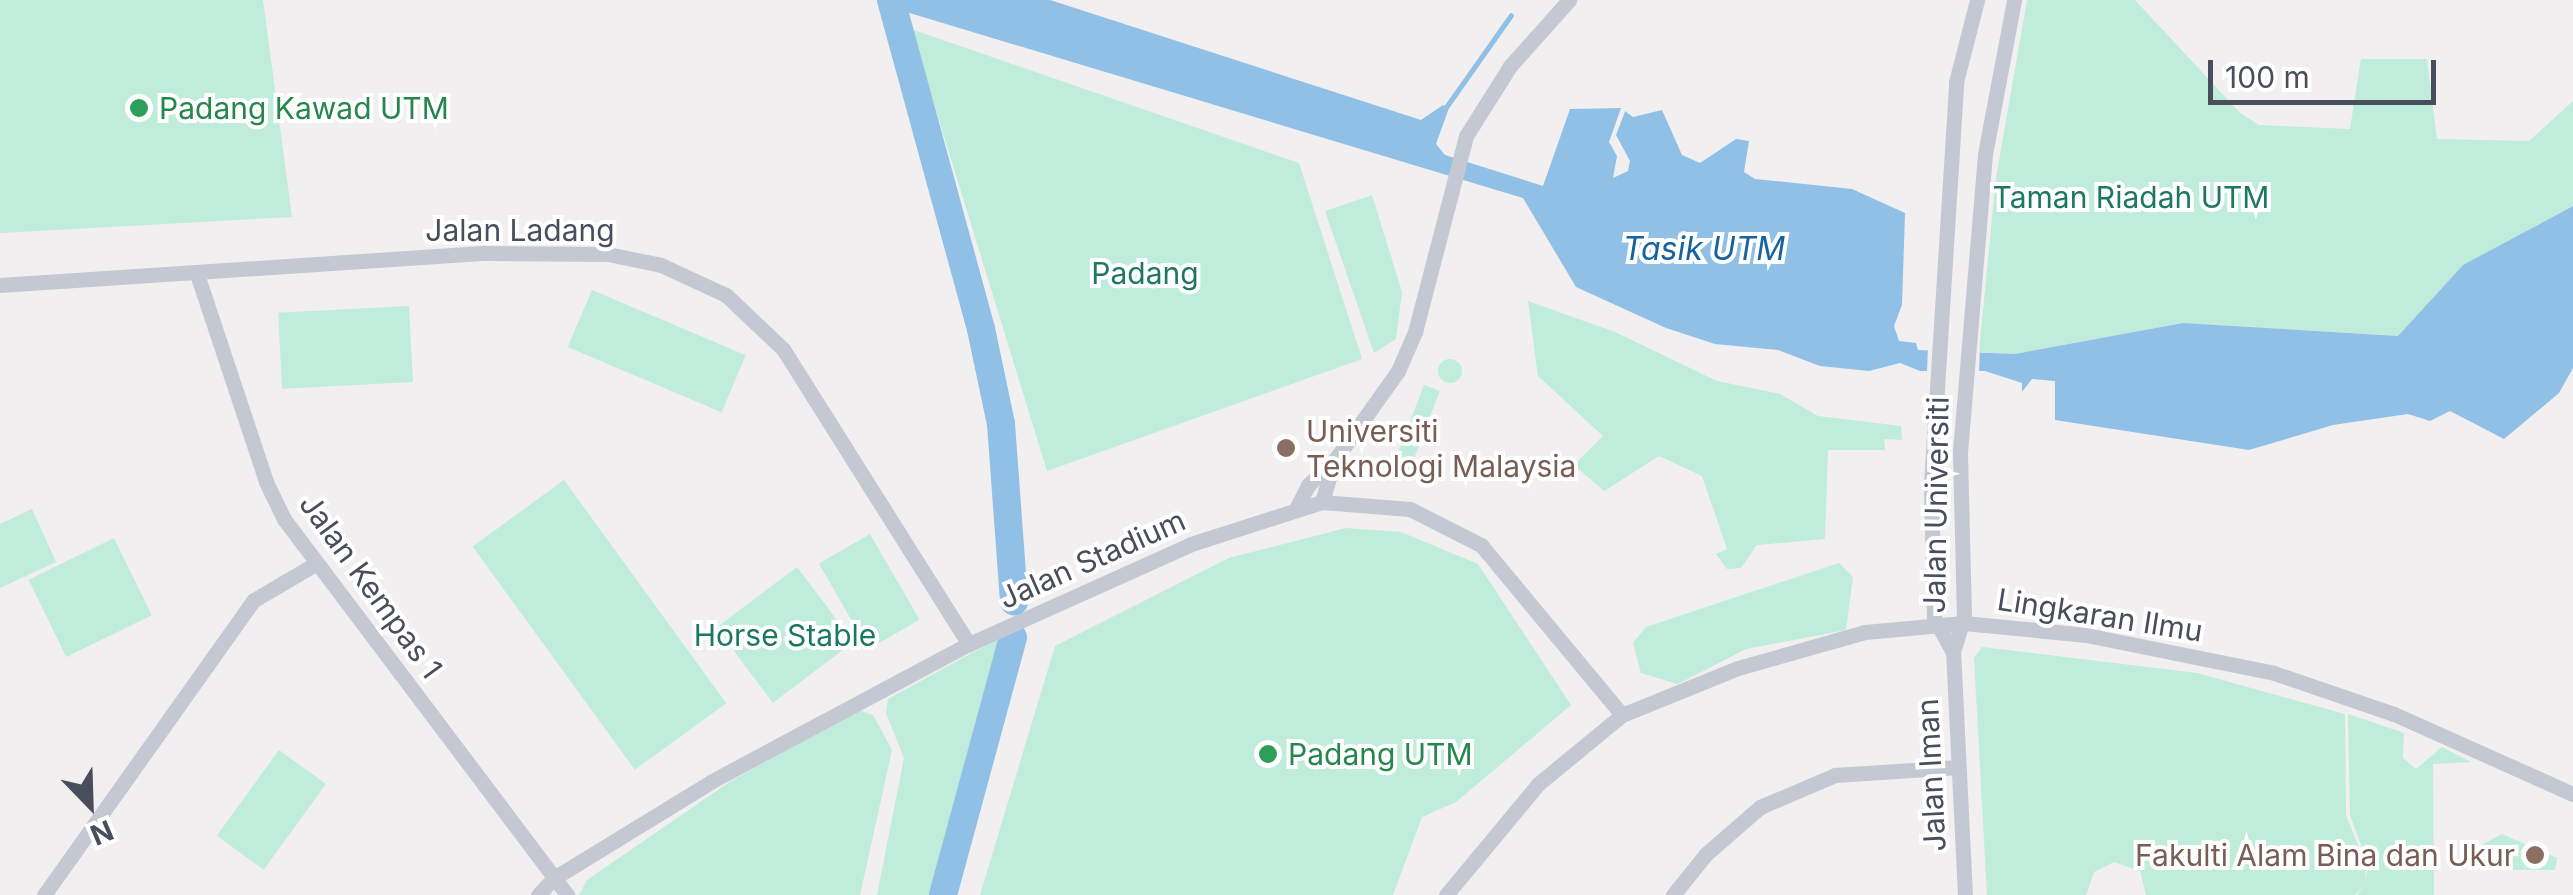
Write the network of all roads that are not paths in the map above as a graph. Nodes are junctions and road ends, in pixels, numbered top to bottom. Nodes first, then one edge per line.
1 (1569, 0) edge
2 (1977, 0) edge
3 (2014, 0) edge
4 (196, 274) junction
5 (0, 285) edge
6 (1334, 461) junction
7 (1322, 502) junction
8 (1296, 509) junction
9 (315, 564) junction
10 (1964, 623) junction
11 (1938, 625) junction
12 (969, 644) junction
13 (1953, 652) junction
14 (1622, 715) junction
15 (1958, 767) junction
16 (2573, 794) edge
17 (554, 878) junction
18 (44, 895) edge
19 (538, 895) edge
20 (567, 895) edge
21 (1446, 895) edge
22 (1673, 895) edge
23 (1965, 895) edge

1 - 6 street
2 - 11 street, Jalan Universiti
3 - 10 street, Jalan Universiti
4 - 5 street, Jalan Ladang
4 - 9 street, Jalan Kempas 1
4 - 12 street, Jalan Ladang
6 - 7 street
6 - 8 street
7 - 8 street, Jalan Stadium
7 - 14 street, Jalan Stadium
8 - 12 street, Jalan Stadium
9 - 17 street, Jalan Kempas 1
9 - 18 street
10 - 11 street, Lingkaran Ilmu
10 - 13 street, Jalan Universiti
10 - 16 street, Lingkaran Ilmu
11 - 13 street, Jalan Universiti
11 - 14 street, Lingkaran Ilmu
12 - 17 street, Jalan Stadium
13 - 15 street, Jalan Iman
14 - 21 street, Lingkaran Ilmu
15 - 22 street
15 - 23 street, Jalan Iman
17 - 19 street, Jalan Stadium
17 - 20 street, Jalan Kempas 1

